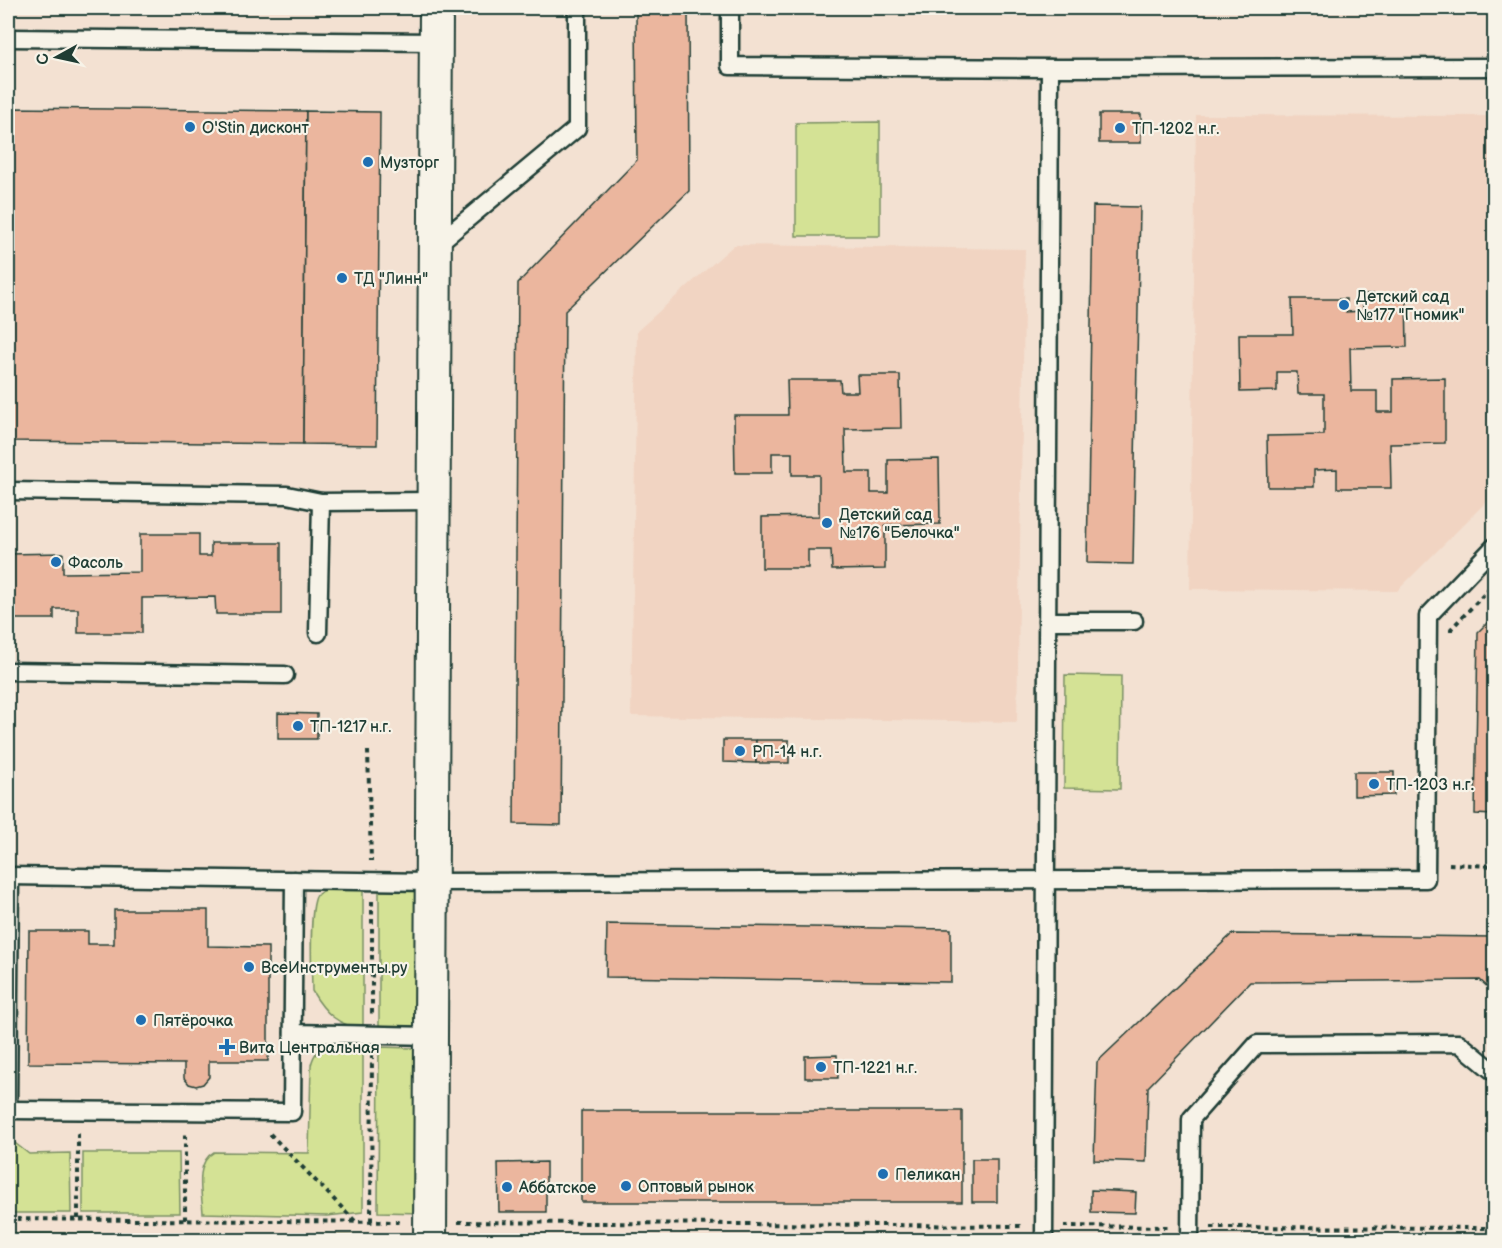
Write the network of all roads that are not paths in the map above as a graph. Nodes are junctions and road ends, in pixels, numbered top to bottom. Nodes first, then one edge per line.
1 (436, 8) edge
2 (577, 8) edge
3 (730, 8) edge
4 (8, 38) edge
5 (436, 42) junction
6 (1494, 67) edge
7 (1050, 68) junction
8 (435, 247) junction
9 (8, 491) edge
10 (433, 501) junction
11 (321, 502) junction
12 (1494, 547) edge
13 (1047, 621) junction
14 (1134, 621) dead end
15 (318, 633) dead end
16 (8, 671) edge
17 (285, 675) dead end
18 (9, 876) edge
19 (294, 880) junction
20 (1046, 880) junction
21 (432, 882) junction
22 (293, 1033) junction
23 (431, 1036) junction
24 (1494, 1072) edge
25 (8, 1110) edge
26 (430, 1231) edge
27 (1044, 1233) edge
28 (1191, 1234) edge

1 - 5 street
2 - 8 lane
3 - 7 lane
4 - 5 lane
5 - 8 street
6 - 7 lane
7 - 13 lane
8 - 10 street
9 - 11 lane
10 - 11 lane
10 - 21 street
11 - 15 lane
12 - 20 lane
13 - 14 lane
13 - 20 lane
16 - 17 lane
18 - 19 lane
18 - 25 lane
19 - 21 lane
19 - 22 lane
20 - 21 lane
20 - 27 lane
21 - 23 street
22 - 23 lane
22 - 25 lane
23 - 26 street
24 - 28 lane

